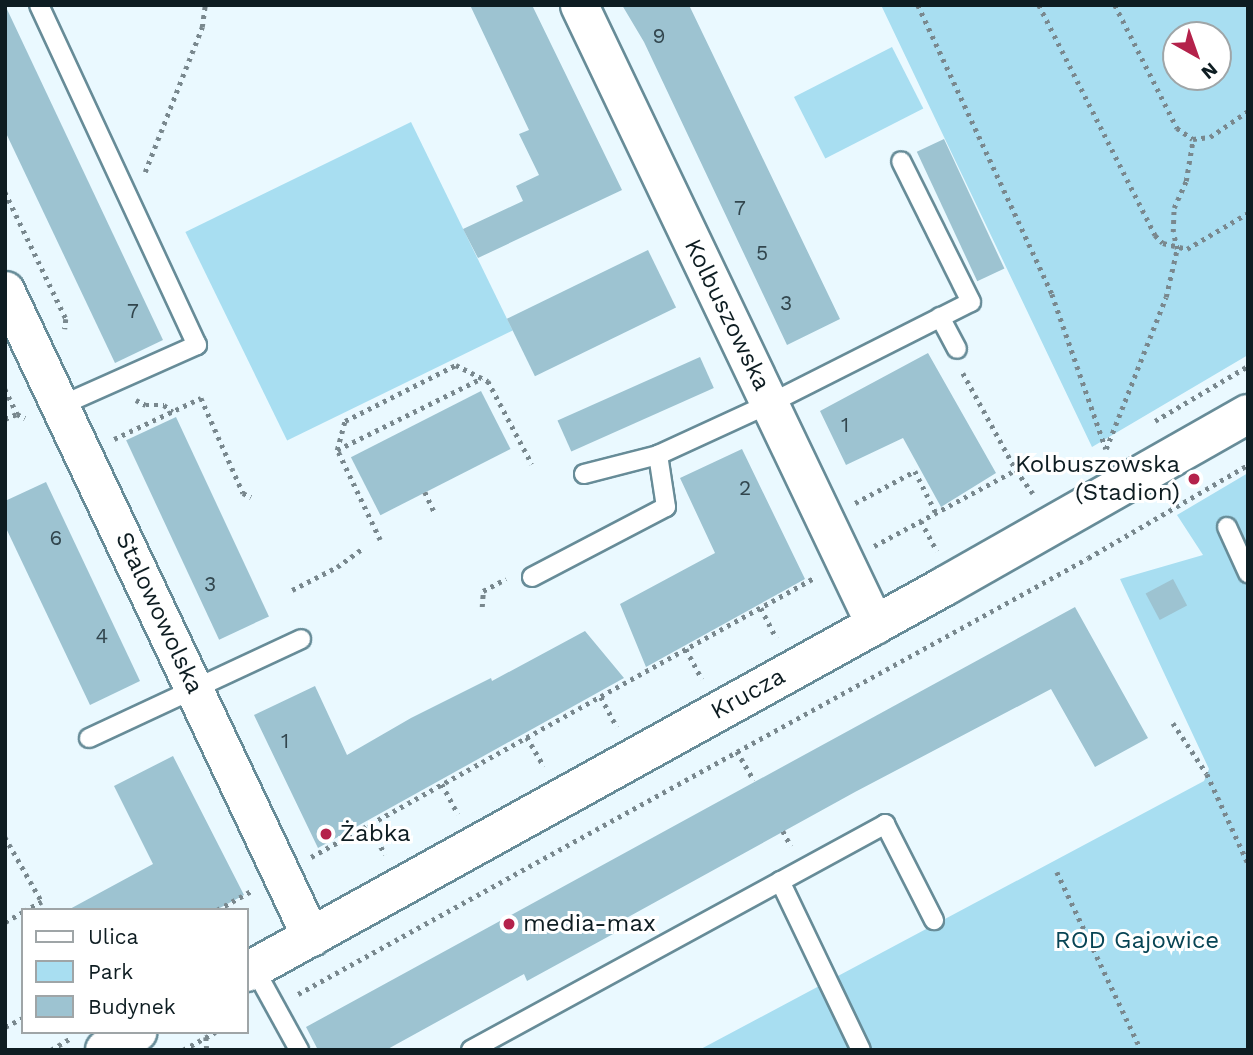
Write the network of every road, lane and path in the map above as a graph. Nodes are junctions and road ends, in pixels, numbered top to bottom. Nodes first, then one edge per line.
1 (40, 5) edge
2 (205, 5) edge
3 (579, 5) edge
4 (918, 5) edge
5 (1040, 5) edge
6 (1115, 5) edge
7 (1248, 111) edge
8 (1193, 139) junction
9 (901, 161) dead end
10 (132, 205) junction
11 (1248, 213) edge
12 (1177, 249) junction
13 (5, 290) edge
14 (940, 317) junction
15 (957, 349) joint
16 (1248, 366) edge
17 (482, 377) junction
18 (769, 404) junction
19 (61, 406) junction
20 (17, 414) dead end
21 (1248, 414) edge
22 (5, 419) edge
23 (1153, 422) dead end
24 (110, 441) dead end
25 (1118, 443) dead end
26 (337, 450) junction
27 (1106, 450) junction
28 (658, 455) junction
29 (1096, 456) dead end
30 (532, 464) dead end
31 (1248, 465) edge
32 (1016, 470) junction
33 (584, 474) dead end
34 (1043, 487) dead end
35 (425, 492) dead end
36 (251, 497) dead end
37 (849, 505) dead end
38 (435, 513) dead end
39 (936, 513) junction
40 (921, 521) junction
41 (1227, 527) dead end
42 (380, 540) dead end
43 (362, 549) dead end
44 (939, 554) dead end
45 (844, 562) junction
46 (1248, 573) edge
47 (532, 577) joint
48 (292, 590) dead end
49 (482, 607) dead end
50 (875, 625) junction
51 (301, 639) dead end
52 (194, 687) junction
53 (1173, 723) dead end
54 (89, 738) dead end
55 (737, 751) junction
56 (754, 780) dead end
57 (5, 837) edge
58 (309, 858) dead end
59 (1248, 863) edge
60 (1057, 872) dead end
61 (780, 881) junction
62 (253, 890) dead end
63 (31, 908) edge
64 (221, 908) edge
65 (21, 913) edge
66 (934, 920) dead end
67 (5, 922) edge
68 (311, 937) junction
69 (250, 970) edge
70 (295, 995) dead end
71 (21, 1019) edge
72 (5, 1027) edge
73 (64, 1034) edge
74 (133, 1034) edge
75 (211, 1034) edge
76 (206, 1037) junction
77 (67, 1041) dead end
78 (294, 1047) edge
79 (105, 1050) edge
80 (183, 1050) edge
81 (207, 1050) edge
82 (471, 1050) edge
83 (861, 1050) edge
84 (1141, 1050) edge

1 - 10 lane
2 - 10 path
3 - 18 street, Kolbuszowska
4 - 27 path
5 - 12 path
6 - 8 path
7 - 8 path
8 - 12 path
9 - 14 lane
10 - 19 lane
11 - 12 path
12 - 27 path
13 - 19 street, Stalowowolska
14 - 15 lane
14 - 18 lane
15 - 32 path
16 - 23 path
17 - 26 path
17 - 26 path
17 - 30 path
18 - 28 lane
18 - 45 street, Kolbuszowska
19 - 52 street, Stalowowolska
20 - 22 path
21 - 50 street, Krucza
24 - 36 path
25 - 27 path
26 - 42 path
27 - 29 path
28 - 33 lane
28 - 47 lane
31 - 55 path
32 - 34 path
32 - 39 path
35 - 38 path
37 - 39 path
39 - 40 path
40 - 44 path
40 - 45 path
41 - 46 lane
43 - 48 path
45 - 50 street, Kolbuszowska
45 - 58 path
47 - 49 path
50 - 68 street, Krucza
51 - 52 lane
52 - 54 lane
52 - 68 street, Stalowowolska
53 - 59 path
55 - 56 path
55 - 70 path
57 - 63 path
60 - 84 path
61 - 66 lane
61 - 82 lane
61 - 83 lane
62 - 64 path
65 - 67 path
68 - 69 street, Krucza
69 - 78 lane
71 - 72 path
73 - 77 path
74 - 79 street
75 - 76 path
76 - 80 path
76 - 81 path

